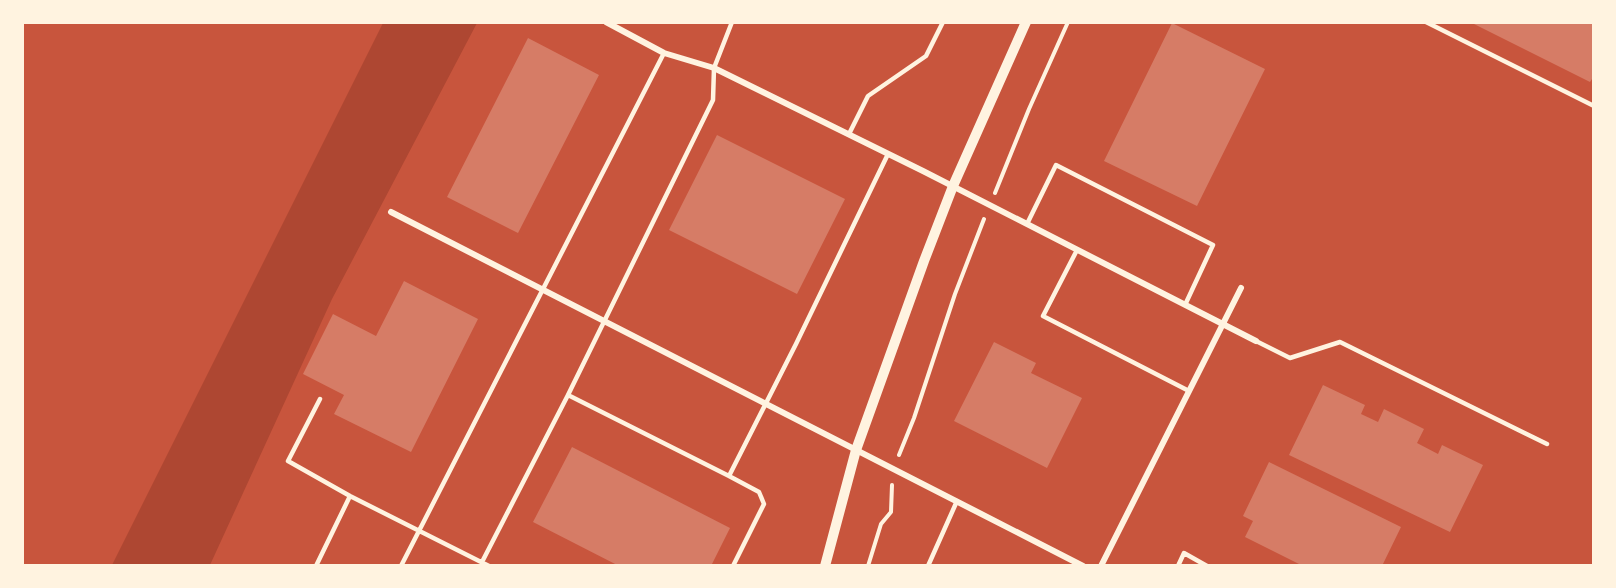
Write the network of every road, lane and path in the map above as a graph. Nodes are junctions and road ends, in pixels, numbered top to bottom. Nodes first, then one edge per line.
1 (606, 22) edge
2 (732, 22) edge
3 (943, 22) edge
4 (1026, 22) edge
5 (1068, 22) edge
6 (1426, 22) edge
7 (664, 53) junction
8 (714, 68) junction
9 (1593, 106) edge
10 (849, 134) junction
11 (888, 153) junction
12 (953, 186) junction
13 (990, 205) junction
14 (390, 212) dead end
15 (1027, 224) junction
16 (1077, 250) junction
17 (1241, 288) dead end
18 (542, 289) junction
19 (1185, 305) junction
20 (605, 322) junction
21 (1223, 324) junction
22 (1256, 341) joint
23 (1189, 391) junction
24 (568, 395) junction
25 (320, 399) dead end
26 (766, 403) junction
27 (1547, 444) dead end
28 (856, 450) junction
29 (894, 469) junction
30 (729, 476) junction
31 (350, 496) junction
32 (957, 501) junction
33 (419, 531) junction
34 (482, 562) junction
35 (315, 566) edge
36 (401, 566) edge
37 (489, 566) edge
38 (732, 566) edge
39 (825, 566) edge
40 (868, 566) edge
41 (928, 566) edge
42 (1083, 566) edge
43 (1101, 566) edge
44 (1178, 566) edge
45 (1207, 566) edge

1 - 7 street
2 - 8 lane
3 - 10 lane
4 - 12 street
5 - 13 path
6 - 9 lane
7 - 8 street
7 - 18 lane
8 - 10 street
8 - 20 lane
10 - 11 street
11 - 12 street
11 - 26 lane
12 - 13 street
12 - 28 street
13 - 15 street
13 - 29 path
14 - 18 street
15 - 16 street
15 - 19 lane
16 - 19 street
16 - 23 lane
17 - 21 street
18 - 20 street
18 - 33 lane
19 - 21 street
20 - 24 lane
20 - 26 street
21 - 22 street
21 - 23 street
22 - 27 lane
23 - 43 street
24 - 30 lane
24 - 34 lane
25 - 31 lane
26 - 28 street
26 - 30 lane
28 - 29 street
28 - 39 street
29 - 32 street
29 - 40 path
30 - 38 lane
31 - 33 lane
31 - 35 lane
32 - 41 lane
32 - 42 street
33 - 34 lane
33 - 36 lane
34 - 37 lane
44 - 45 lane

